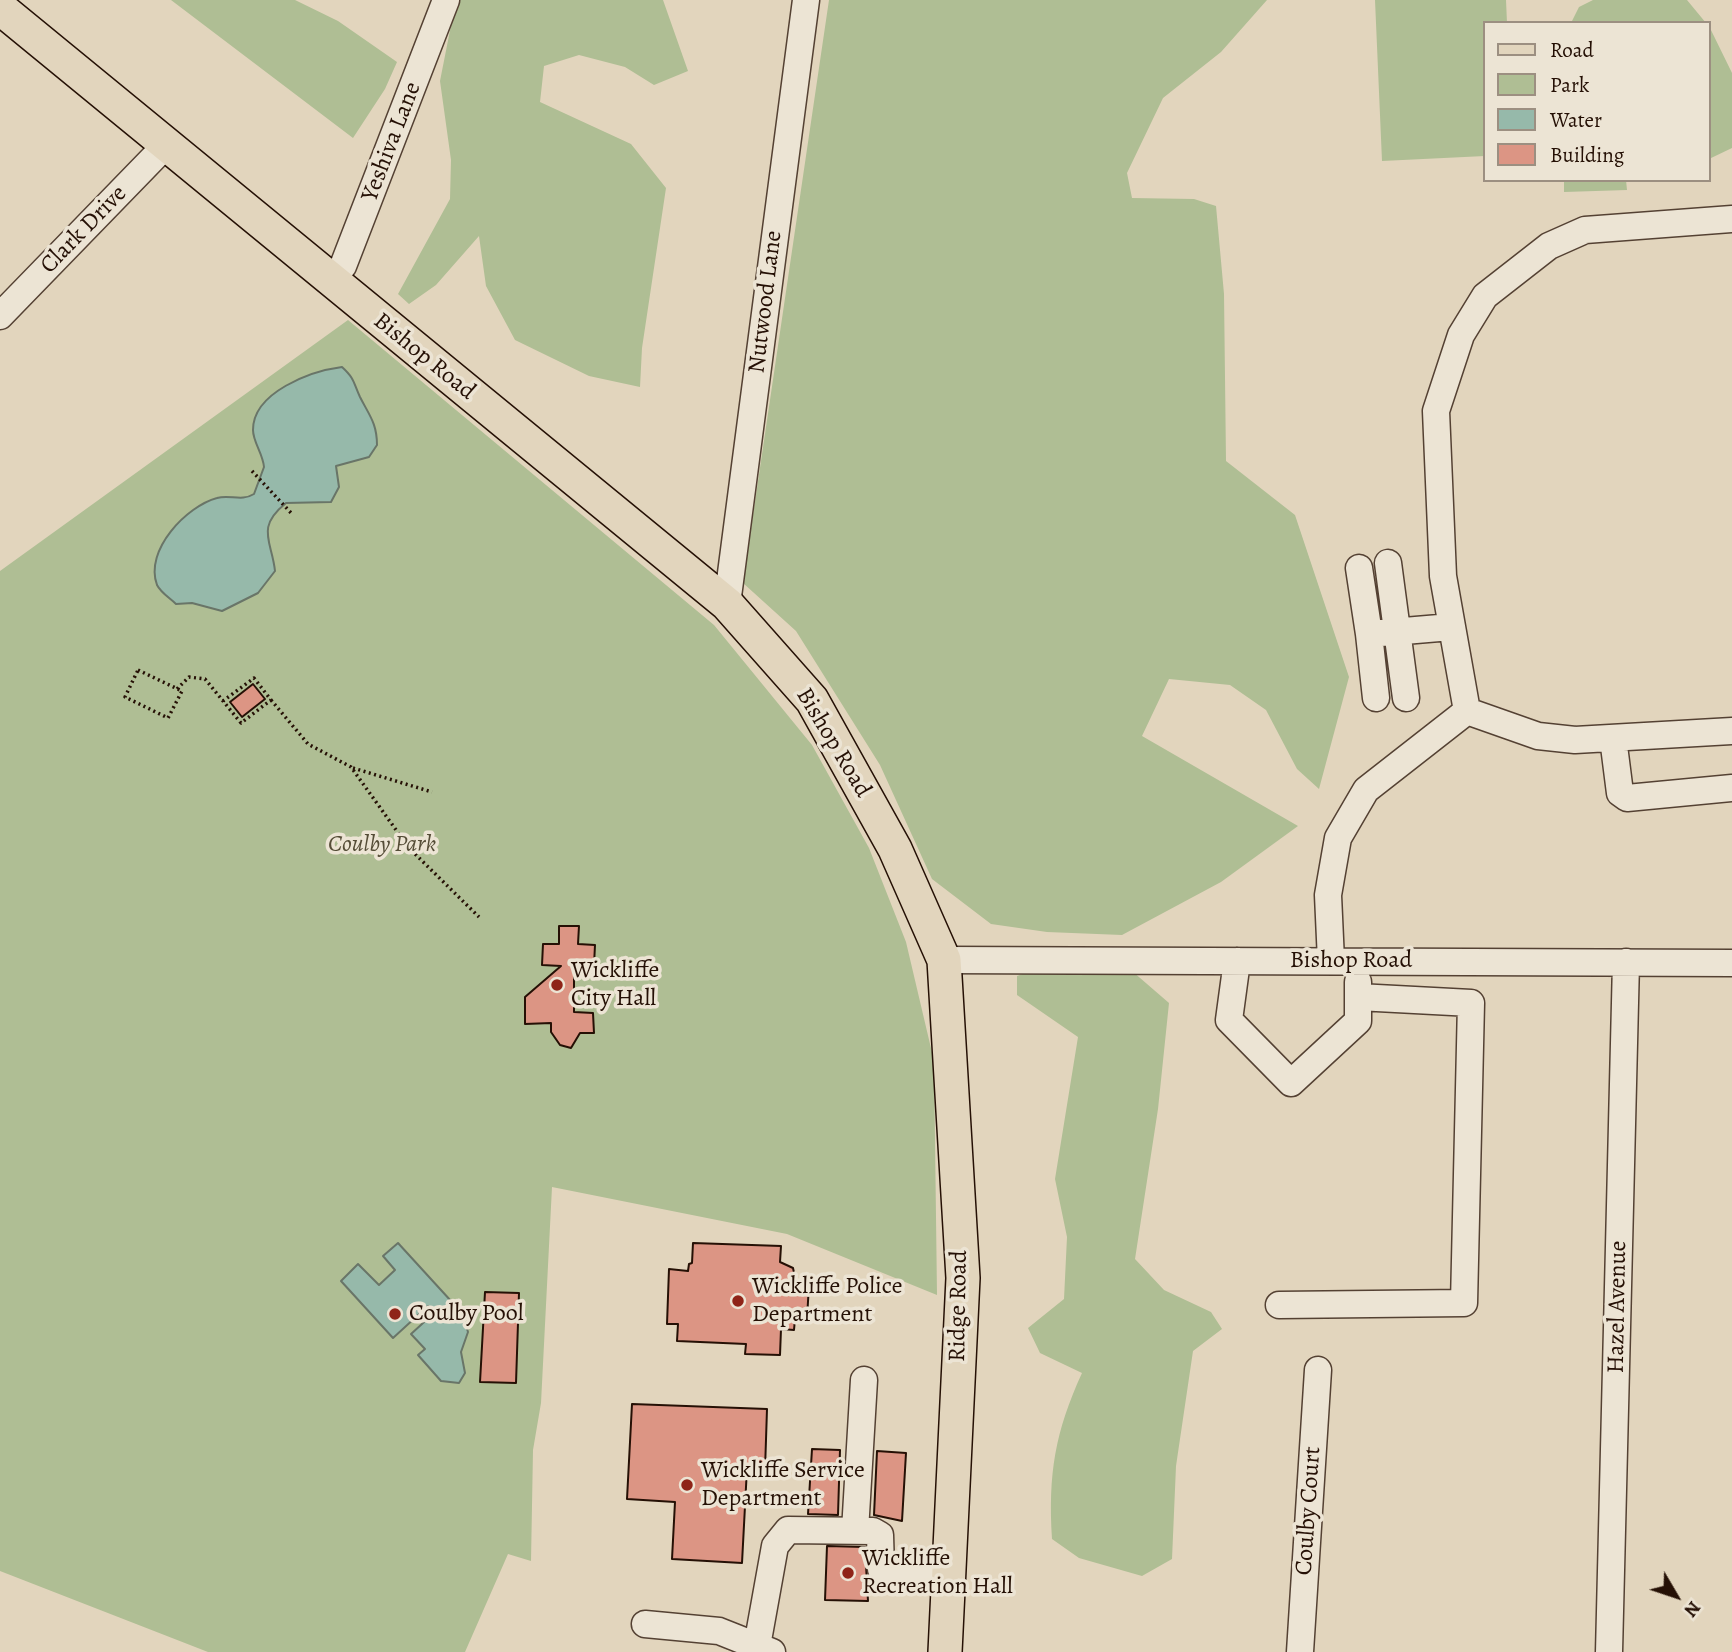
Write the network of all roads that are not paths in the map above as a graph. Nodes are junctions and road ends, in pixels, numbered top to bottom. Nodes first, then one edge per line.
1 (446, 0) edge
2 (806, 0) edge
3 (0, 8) edge
4 (167, 144) junction
5 (1732, 219) edge
6 (331, 281) junction
7 (0, 316) edge
8 (1388, 563) dead end
9 (1359, 568) dead end
10 (727, 604) junction
11 (1451, 627) junction
12 (1397, 632) junction
13 (1369, 634) junction
14 (1376, 698) dead end
15 (1406, 698) dead end
16 (1467, 711) junction
17 (1732, 731) edge
18 (1613, 738) junction
19 (1732, 789) edge
20 (944, 960) junction
21 (1237, 961) junction
22 (1331, 961) junction
23 (1358, 961) junction
24 (1474, 962) junction
25 (1626, 962) junction
26 (1732, 963) edge
27 (1358, 997) junction
28 (1471, 1003) junction
29 (1279, 1306) dead end
30 (1318, 1370) dead end
31 (864, 1380) dead end
32 (855, 1531) junction
33 (949, 1573) junction
34 (645, 1624) dead end
35 (765, 1649) edge
36 (945, 1652) edge
37 (1300, 1652) edge
38 (1609, 1652) edge

1 - 6 street, Yeshiva Lane
2 - 10 street, Nutwood Lane
3 - 4 main road, Bishop Road
4 - 6 main road, Bishop Road
4 - 7 street, Clark Drive
5 - 11 street
6 - 10 main road, Bishop Road
8 - 12 street
9 - 13 street
10 - 20 main road, Bishop Road
11 - 12 street
11 - 16 street
12 - 13 street
12 - 15 street
13 - 14 street
16 - 18 street
16 - 22 street
17 - 18 street
18 - 19 street
20 - 21 street, Bishop Road
20 - 33 main road, Ridge Road
21 - 22 street, Bishop Road
21 - 27 street
22 - 23 street, Bishop Road
23 - 24 street, Bishop Road
23 - 27 street
24 - 25 street, Bishop Road
24 - 28 street
25 - 26 street, Bishop Road
25 - 38 street, Hazel Avenue
27 - 28 street
28 - 29 street
30 - 37 street, Coulby Court
31 - 32 street
32 - 33 street
32 - 35 street
33 - 36 main road, Ridge Road
34 - 35 street

